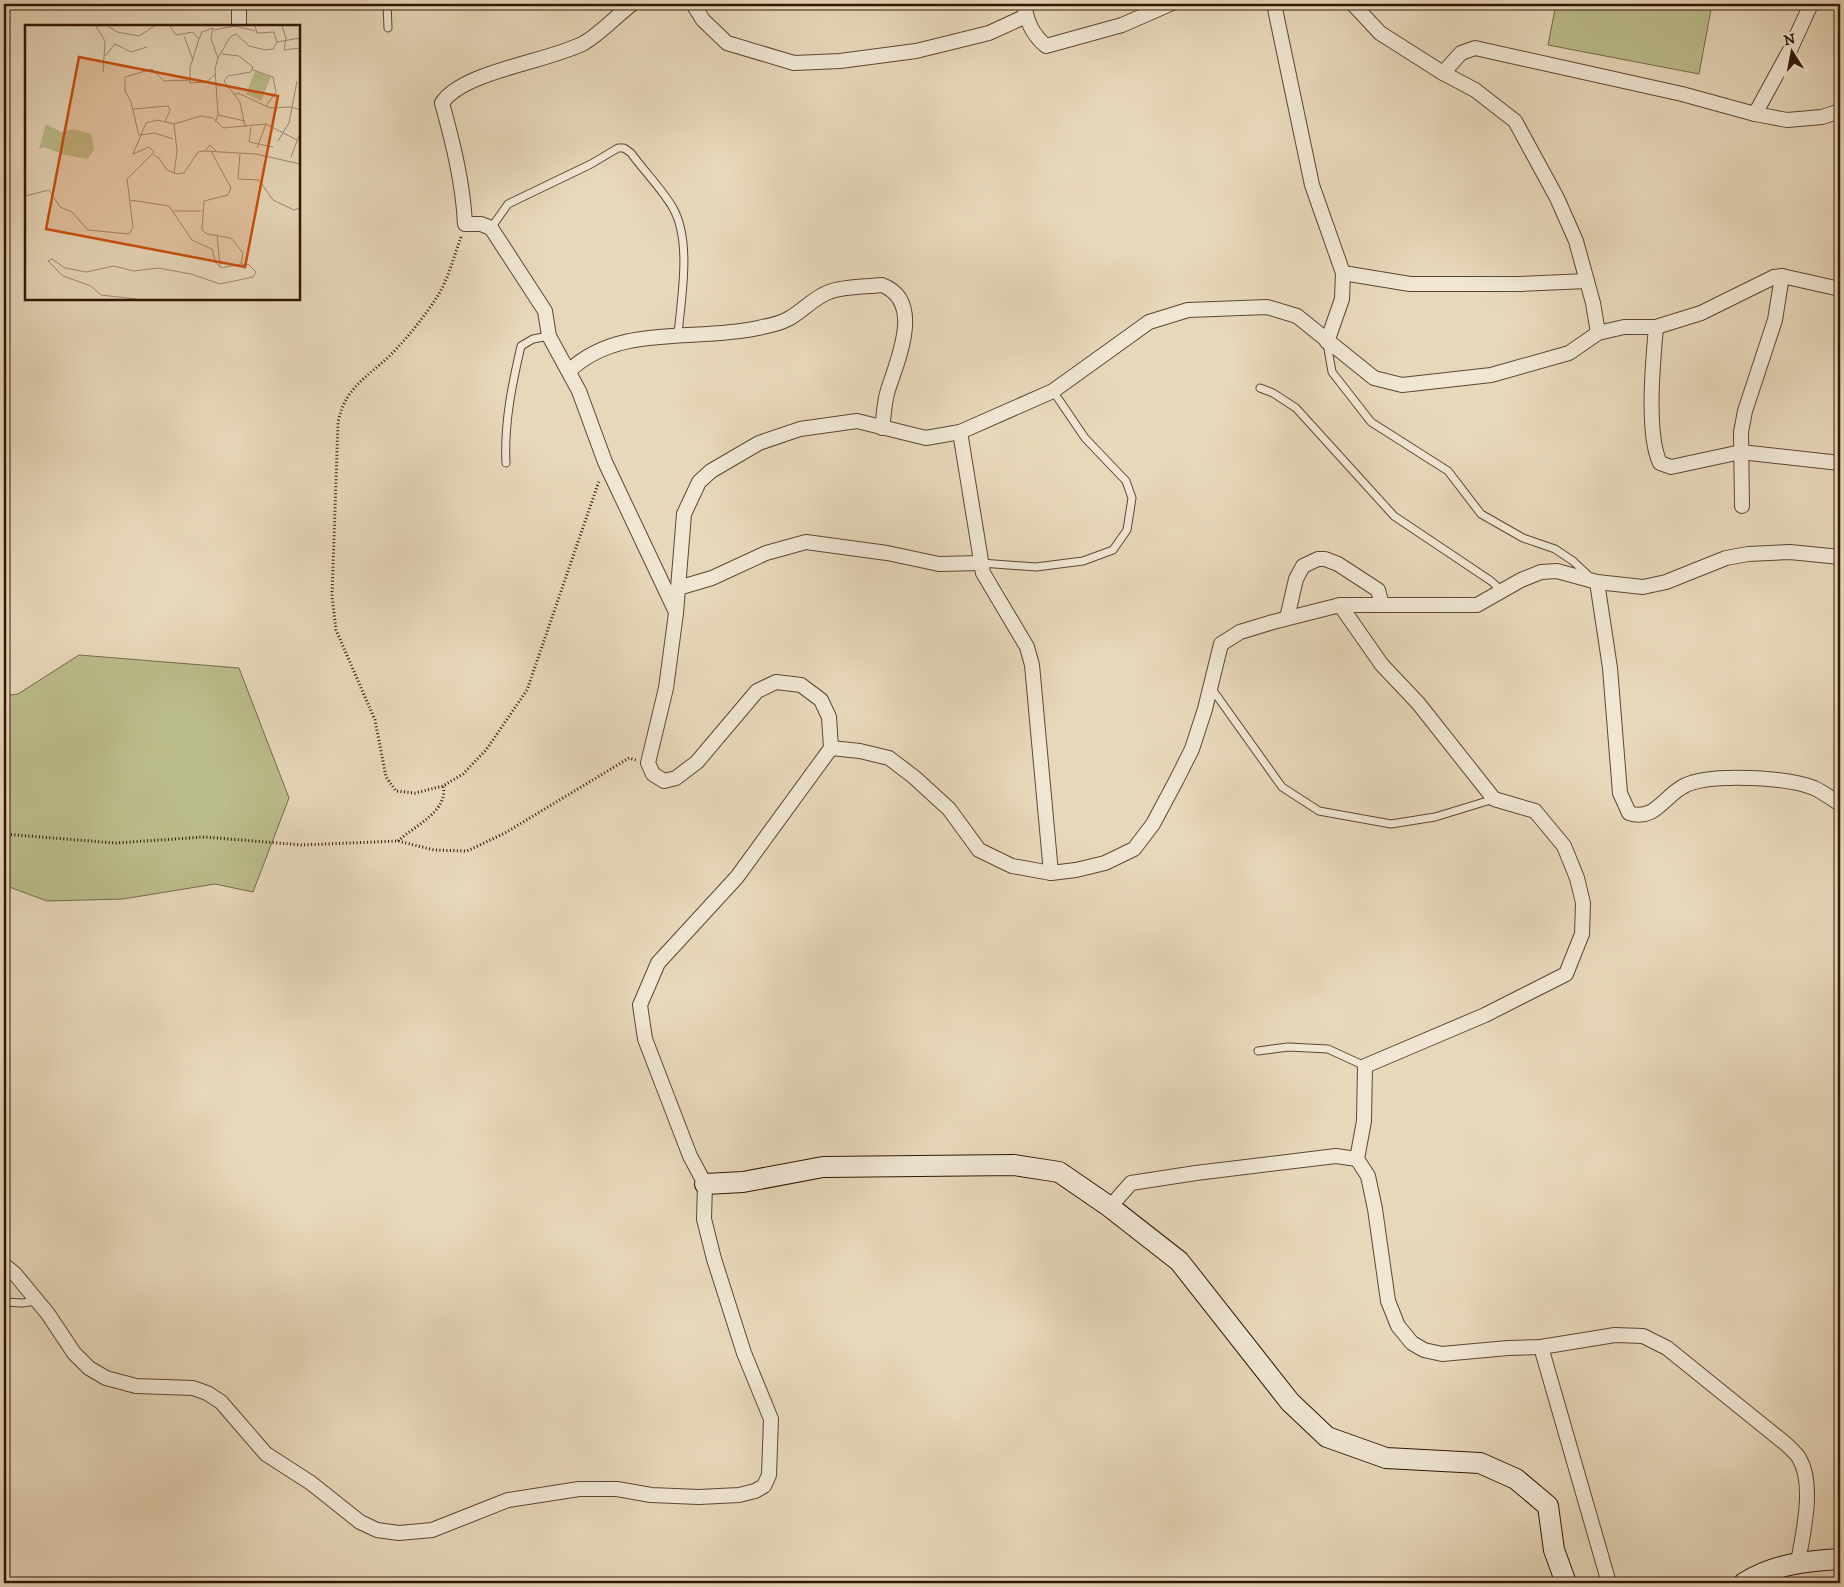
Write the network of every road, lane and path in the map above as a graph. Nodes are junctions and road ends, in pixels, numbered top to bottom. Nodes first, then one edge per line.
1 (239, 4) edge
2 (387, 4) edge
3 (632, 4) edge
4 (693, 4) edge
5 (1170, 4) edge
6 (1274, 4) edge
7 (1353, 4) edge
8 (1811, 4) edge
9 (1025, 10) edge
10 (238, 25) edge
11 (388, 28) dead end
12 (1443, 72) junction
13 (1840, 111) edge
14 (1755, 114) junction
15 (465, 224) junction
16 (491, 228) junction
17 (1342, 273) junction
18 (1782, 276) junction
19 (1587, 281) junction
20 (1840, 290) edge
21 (1656, 327) junction
22 (1598, 333) junction
23 (678, 335) junction
24 (548, 336) junction
25 (1327, 342) junction
26 (569, 371) junction
27 (1260, 388) dead end
28 (1052, 392) junction
29 (882, 428) junction
30 (960, 432) junction
31 (1741, 452) junction
32 (605, 462) junction
33 (506, 463) dead end
34 (1840, 463) edge
35 (1742, 506) dead end
36 (1840, 556) edge
37 (981, 564) junction
38 (1597, 582) junction
39 (678, 588) junction
40 (1502, 591) junction
41 (1340, 605) junction
42 (1382, 605) junction
43 (676, 613) junction
44 (1287, 618) junction
45 (1212, 689) junction
46 (831, 748) junction
47 (648, 763) junction
48 (442, 786) junction
49 (1494, 799) junction
50 (1840, 804) edge
51 (4, 834) edge
52 (398, 841) junction
53 (1051, 873) junction
54 (1258, 1051) dead end
55 (1365, 1066) junction
56 (1357, 1159) junction
57 (705, 1184) junction
58 (1110, 1207) junction
59 (4, 1265) edge
60 (36, 1301) junction
61 (4, 1302) edge
62 (1541, 1347) junction
63 (1840, 1558) edge
64 (1798, 1562) junction
65 (1566, 1583) edge
66 (1609, 1583) edge
67 (1744, 1583) edge

1 - 10 street
2 - 11 lane
3 - 15 street
4 - 9 street
5 - 9 street
6 - 17 street
7 - 12 street
8 - 14 street
12 - 14 street
12 - 19 street
13 - 14 street
15 - 16 street
15 - 48 path
16 - 23 lane
16 - 24 street
17 - 19 street
17 - 25 street
18 - 20 street
18 - 21 street
18 - 31 street
19 - 22 street
21 - 22 street
21 - 31 street
22 - 25 street
23 - 26 street
23 - 29 street
24 - 26 street
24 - 33 lane
25 - 28 street
25 - 38 lane
26 - 32 street
27 - 40 lane
28 - 30 street
28 - 37 lane
29 - 30 street
29 - 39 street
30 - 37 street
31 - 34 street
31 - 35 street
32 - 43 street
32 - 48 path
36 - 38 street
37 - 39 street
37 - 53 street
38 - 40 street
38 - 50 street
39 - 43 street
40 - 42 street
41 - 42 street
41 - 44 street
41 - 49 street
42 - 44 street
43 - 47 street
44 - 45 street
45 - 49 lane
45 - 53 street
46 - 47 street
46 - 53 street
46 - 57 street
47 - 52 path
48 - 52 path
49 - 55 street
51 - 52 path
54 - 55 lane
55 - 56 street
56 - 58 street
56 - 62 street
57 - 58 street
57 - 60 street
58 - 65 street
59 - 60 street
60 - 61 lane
62 - 64 street
62 - 66 street
63 - 64 street
64 - 67 street

